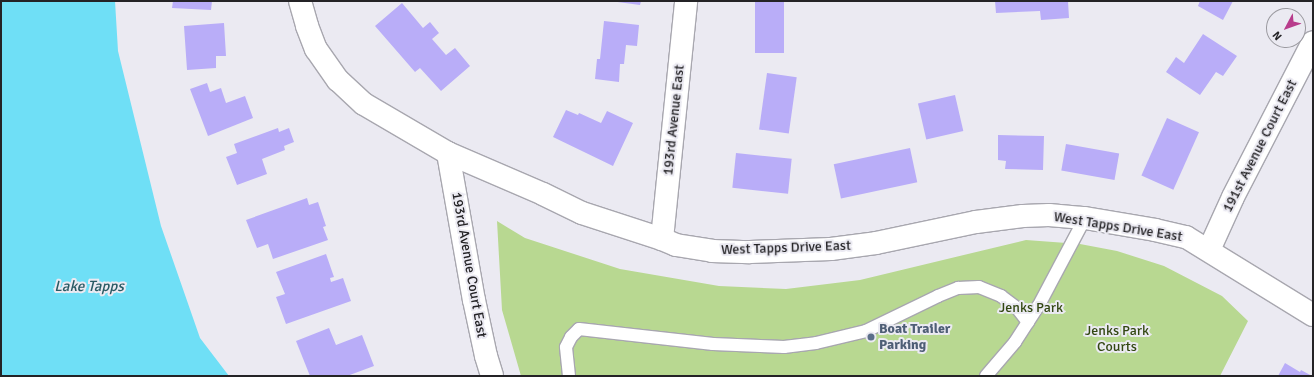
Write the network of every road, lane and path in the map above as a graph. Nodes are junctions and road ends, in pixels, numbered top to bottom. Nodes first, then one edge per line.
1 (300, 1) edge
2 (686, 1) edge
3 (1313, 42) edge
4 (448, 153) junction
5 (1084, 218) junction
6 (662, 239) junction
7 (1210, 250) junction
8 (1313, 315) edge
9 (1028, 322) junction
10 (991, 375) edge
11 (492, 376) edge
12 (569, 376) edge

1 - 4 street, West Tapps Drive East
2 - 6 street, 193rd Avenue East
3 - 7 street, 191st Avenue Court East
4 - 6 street, West Tapps Drive East
4 - 11 street, 193rd Avenue Court East
5 - 6 street, West Tapps Drive East
5 - 7 street, West Tapps Drive East
5 - 9 lane
7 - 8 street, West Tapps Drive East
9 - 10 lane
9 - 12 lane

